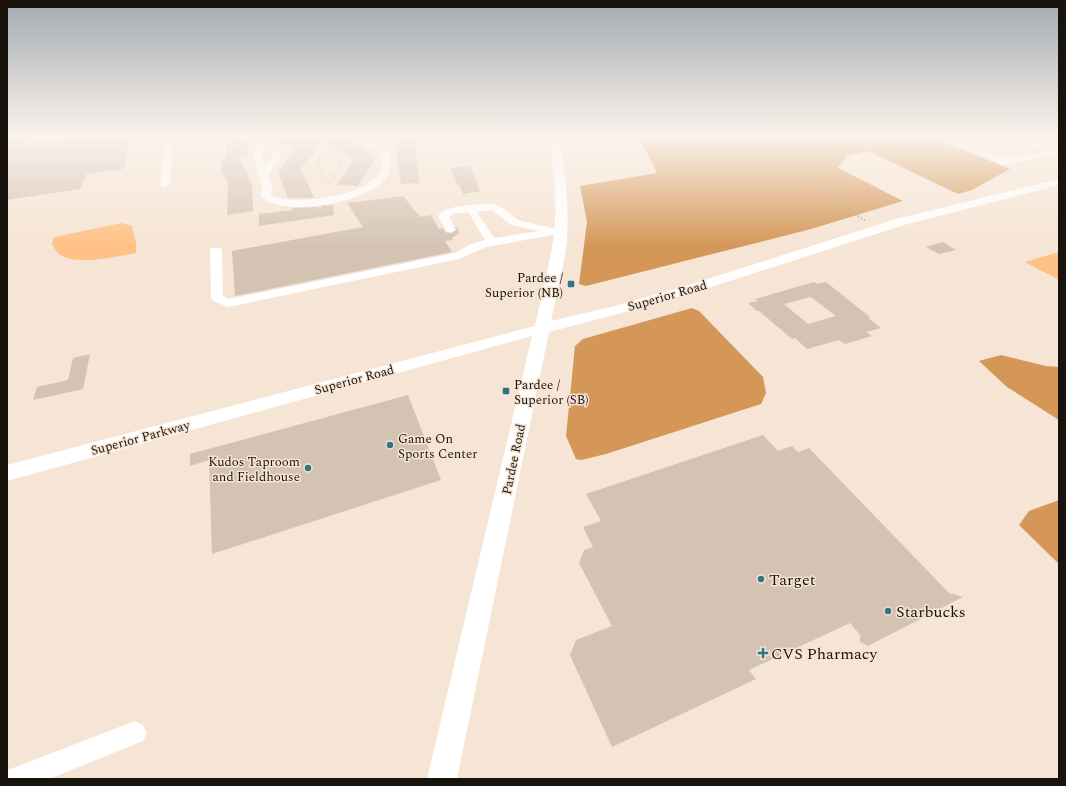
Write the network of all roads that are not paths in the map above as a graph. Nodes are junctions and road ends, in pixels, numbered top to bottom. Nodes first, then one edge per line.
1 (166, 174) edge
2 (263, 174) edge
3 (384, 174) edge
4 (557, 174) edge
5 (1059, 182) edge
6 (165, 185) dead end
7 (470, 208) junction
8 (555, 231) junction
9 (491, 242) junction
10 (216, 250) dead end
11 (466, 250) junction
12 (543, 329) junction
13 (273, 402) joint
14 (7, 473) edge
15 (135, 733) dead end
16 (17, 779) edge
17 (442, 779) edge

1 - 6 street
2 - 3 street
4 - 8 main road, Pardee Road
5 - 12 main road, Superior Road
7 - 8 street
7 - 9 street
7 - 11 street
8 - 9 street
8 - 12 main road, Pardee Road
9 - 11 street
10 - 11 street
12 - 13 main road, Superior Road
12 - 17 main road, Pardee Road
13 - 14 main road, Superior Parkway
15 - 16 street

